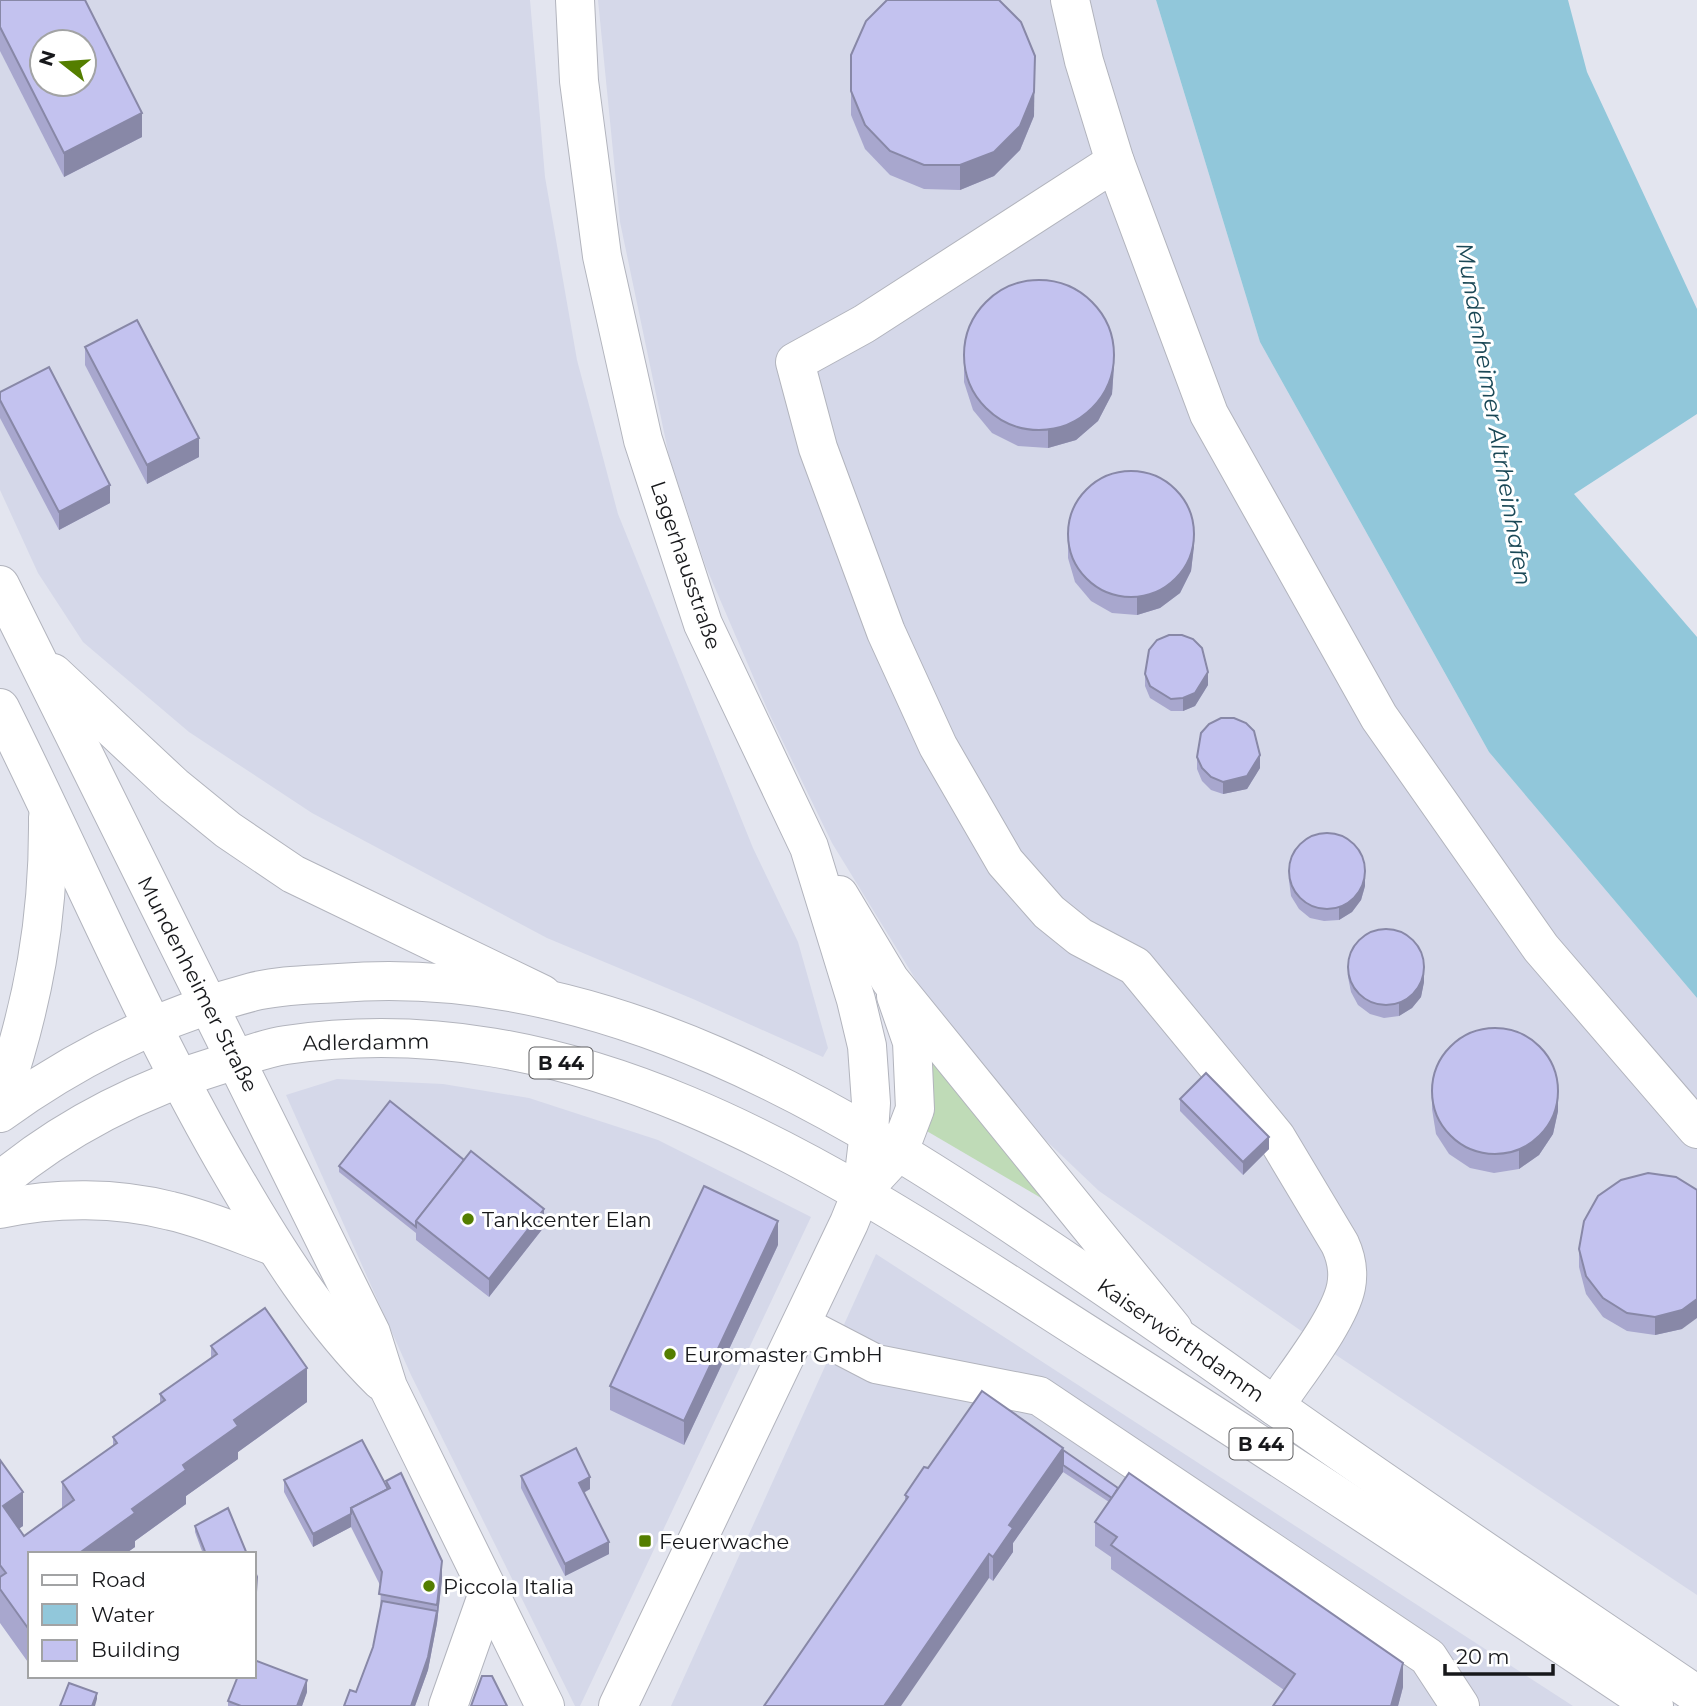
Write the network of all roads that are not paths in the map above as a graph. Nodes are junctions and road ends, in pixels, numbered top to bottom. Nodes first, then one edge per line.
1 (575, 0) edge
2 (1070, 0) edge
3 (1100, 171) junction
4 (0, 585) edge
5 (31, 652) junction
6 (0, 708) edge
7 (48, 804) junction
8 (809, 847) junction
9 (890, 980) junction
10 (560, 1002) junction
11 (209, 1006) junction
12 (153, 1025) junction
13 (237, 1059) junction
14 (177, 1078) junction
15 (0, 1102) edge
16 (0, 1113) edge
17 (1697, 1129) edge
18 (884, 1142) junction
19 (0, 1181) edge
20 (862, 1191) junction
21 (0, 1209) edge
22 (274, 1246) junction
23 (801, 1325) junction
24 (1181, 1338) junction
25 (388, 1387) junction
26 (1275, 1406) junction
27 (489, 1590) junction
28 (1697, 1695) edge
29 (448, 1706) edge
30 (544, 1706) edge
31 (618, 1706) edge
32 (1460, 1706) edge
33 (1654, 1706) edge

1 - 8 street, Lagerhausstraße
2 - 3 street
3 - 17 street
3 - 26 street
4 - 5 street, Mundenheimer Straße
5 - 10 street
5 - 11 street, Mundenheimer Straße
6 - 7 street, Mundenheimer Straße
7 - 12 street, Mundenheimer Straße
7 - 15 street
8 - 9 street
8 - 18 street, Lagerhausstraße
9 - 18 street
9 - 24 street
10 - 11 street, B 44
10 - 18 street, B 44
11 - 12 street, B 44
11 - 13 street, Mundenheimer Straße
12 - 14 street, Mundenheimer Straße
12 - 16 street, B 44
13 - 14 street, Adlerdamm / B 44
13 - 20 street, Adlerdamm / B 44
13 - 25 street, Mundenheimer Straße
14 - 19 street, Adlerdamm / B 44
14 - 22 street, Mundenheimer Straße
18 - 20 street, Lagerhausstraße
18 - 24 street, Kaiserwörthdamm / B 44
20 - 23 street, Lagerhausstraße
20 - 33 street, Kaiserwörthdamm / B 44
21 - 22 street
22 - 25 street, Mundenheimer Straße
23 - 31 street, Lagerhausstraße
23 - 32 street
24 - 26 street, Kaiserwörthdamm / B 44
25 - 27 street, Mundenheimer Straße
26 - 28 street, Kaiserwörthdamm / B 44
27 - 29 street
27 - 30 street, Mundenheimer Straße

